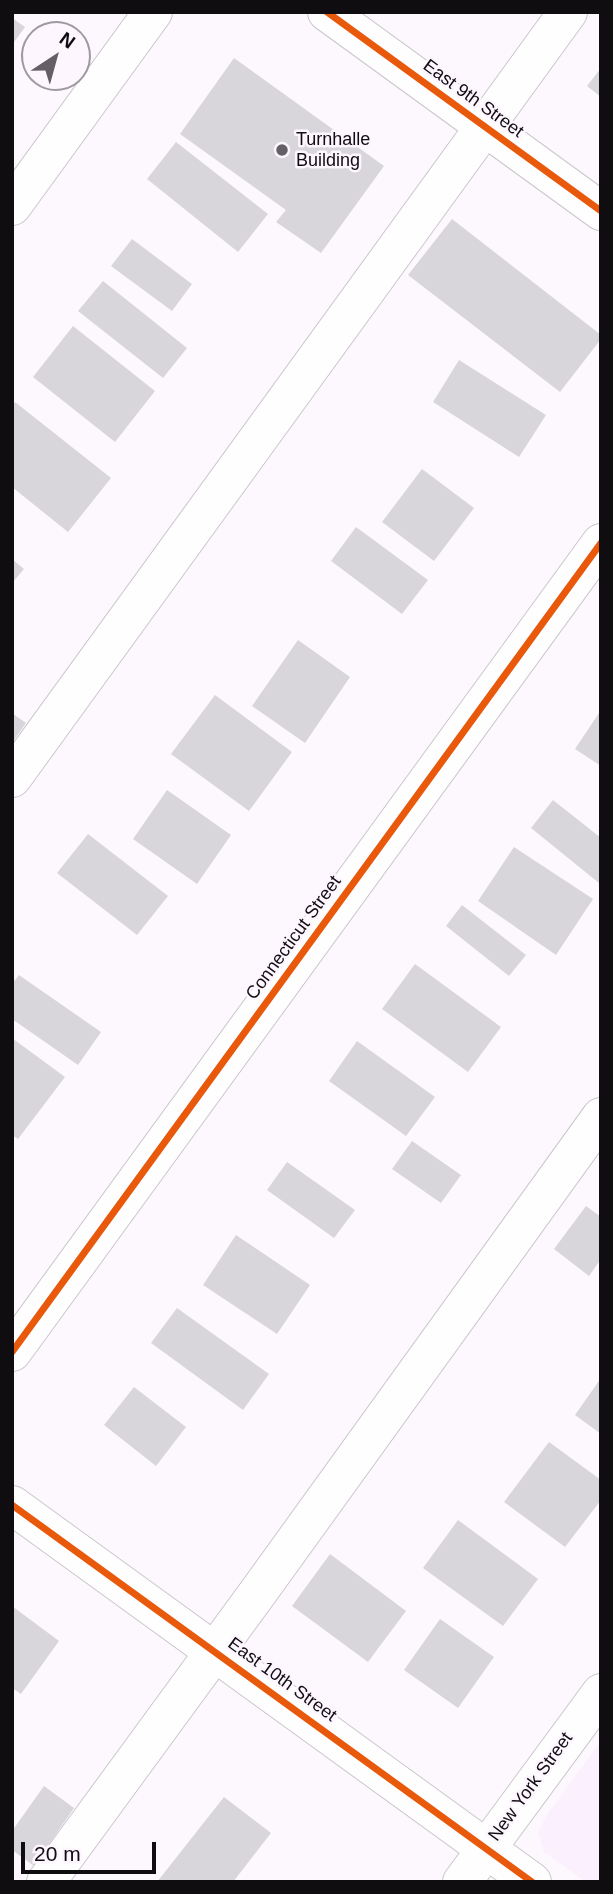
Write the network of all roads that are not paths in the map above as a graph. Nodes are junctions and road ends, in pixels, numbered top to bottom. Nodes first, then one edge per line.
1 (153, 12) edge
2 (327, 12) edge
3 (561, 15) edge
4 (484, 127) junction
5 (12, 206) edge
6 (601, 211) edge
7 (601, 543) edge
8 (12, 778) edge
9 (601, 1117) edge
10 (12, 1352) edge
11 (12, 1504) edge
12 (215, 1651) junction
13 (601, 1693) edge
14 (486, 1848) junction
15 (46, 1882) edge
16 (462, 1882) edge
17 (532, 1882) edge

1 - 5 street
2 - 4 street, East 9th Street
3 - 4 street
4 - 6 street, East 9th Street
4 - 8 street
7 - 10 street, Connecticut Street
9 - 12 street
11 - 12 street, East 10th Street
12 - 14 street, East 10th Street
12 - 15 street
13 - 14 street, New York Street
14 - 16 street, New York Street
14 - 17 street, East 10th Street

